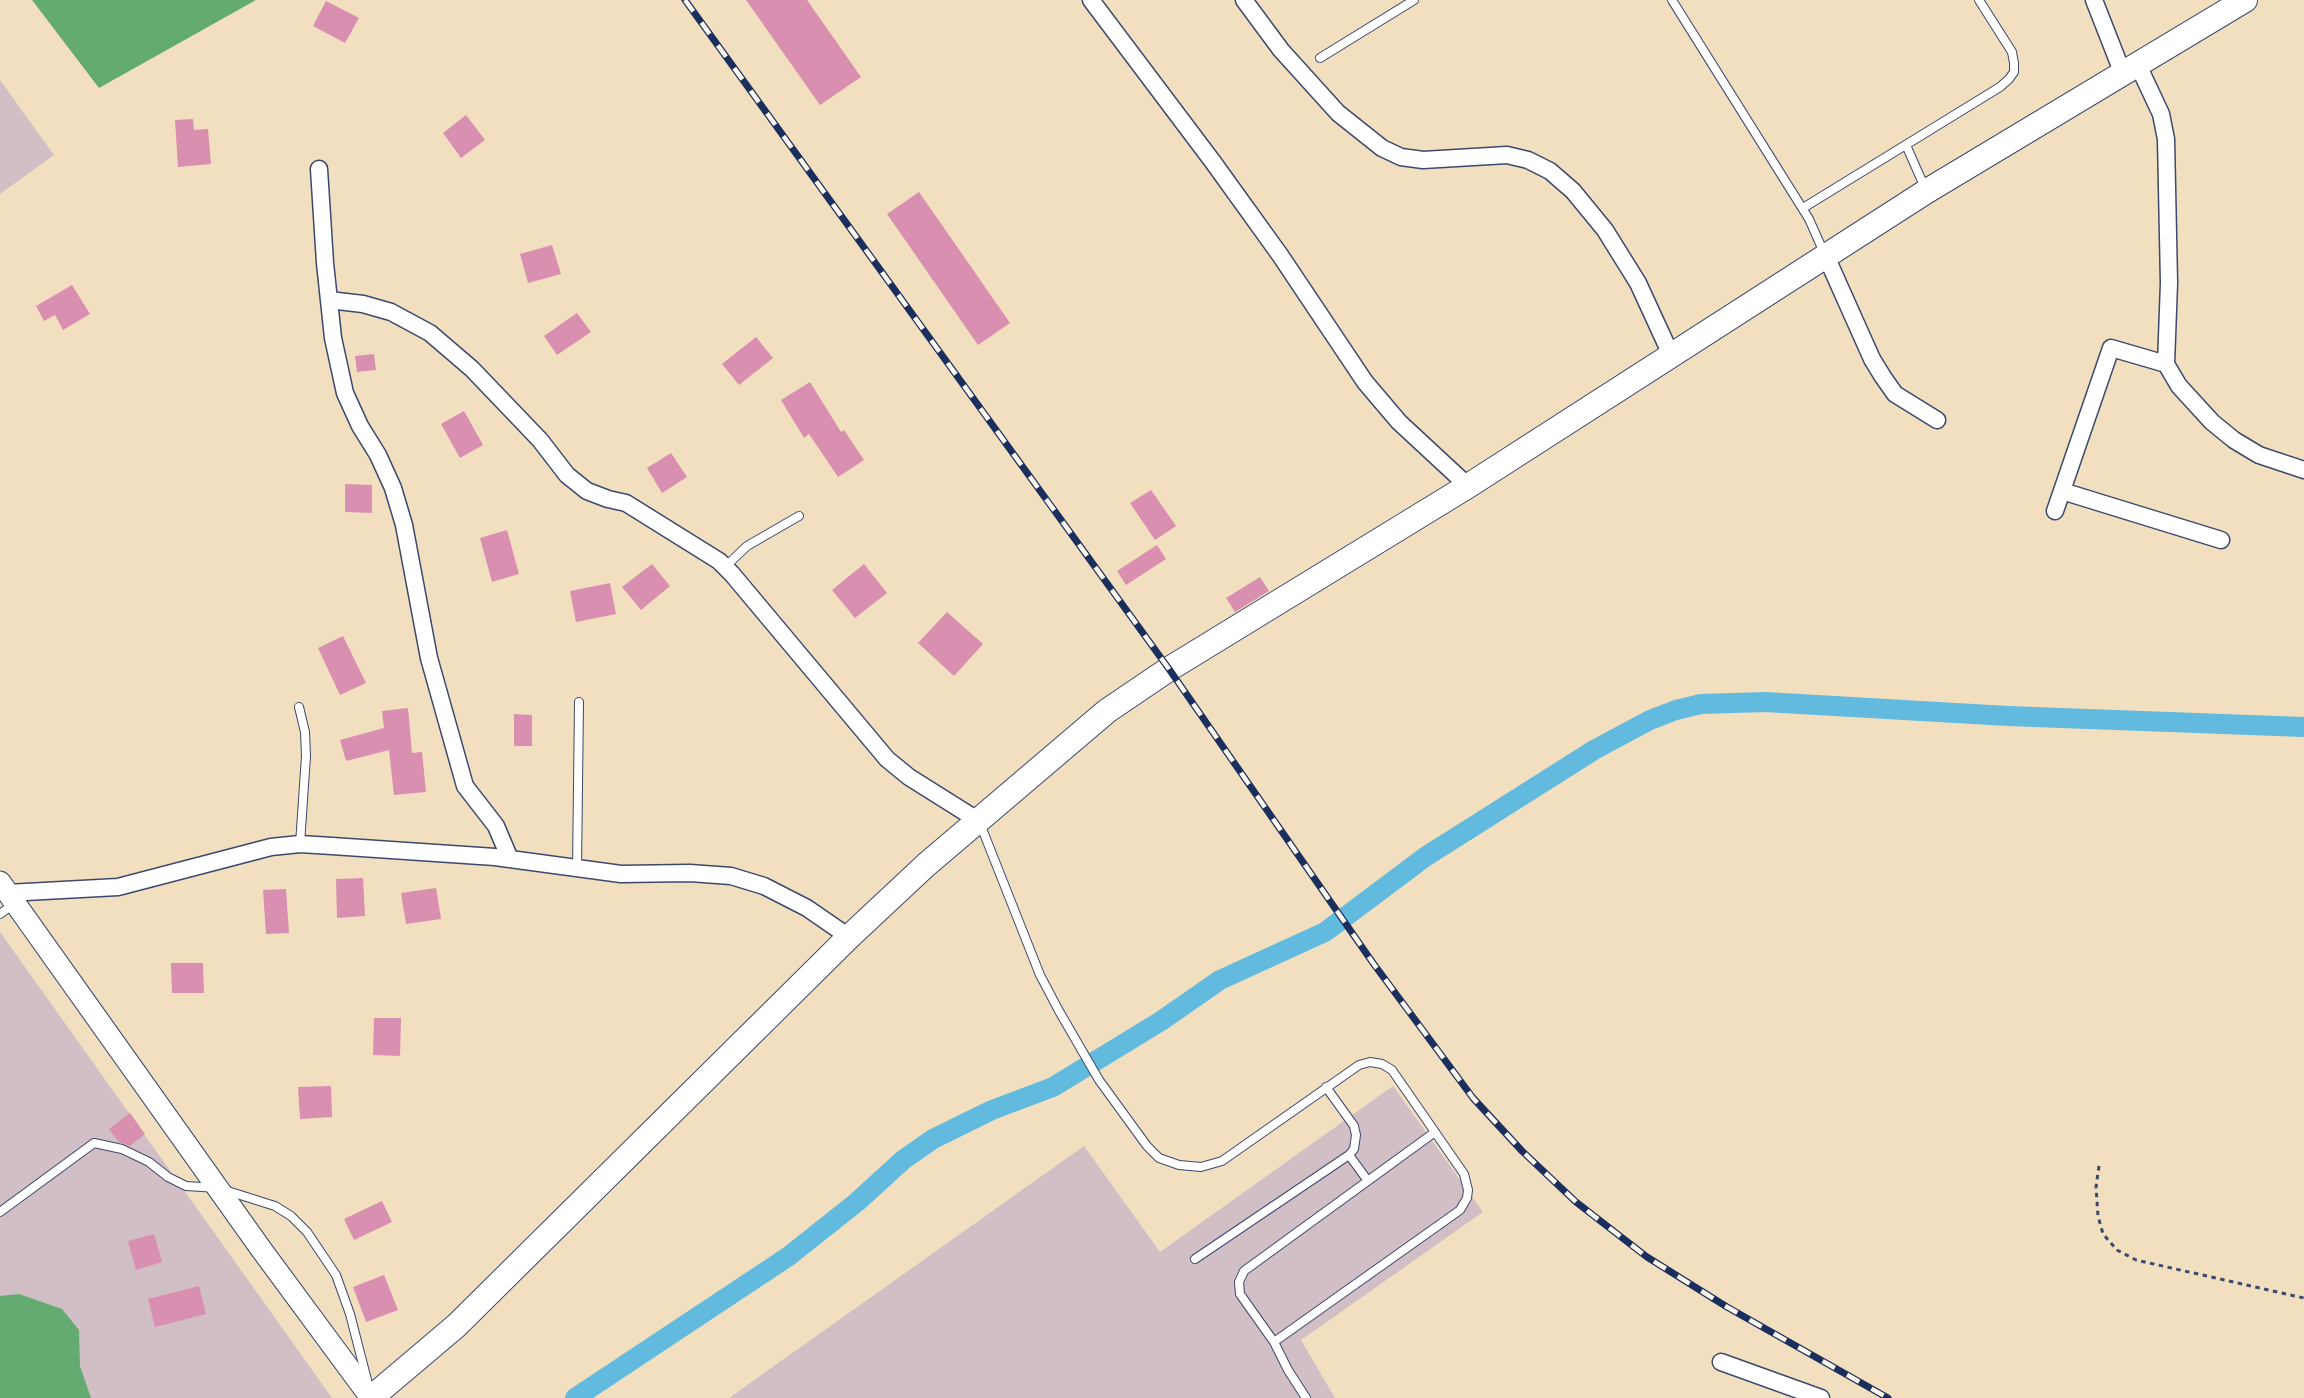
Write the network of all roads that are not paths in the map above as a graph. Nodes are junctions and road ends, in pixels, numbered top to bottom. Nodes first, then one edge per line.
1 (1091, 0) edge
2 (1244, 0) edge
3 (1414, 0) edge
4 (1672, 0) edge
5 (1979, 0) edge
6 (2094, 0) edge
7 (2246, 0) edge
8 (1401, 3) edge
9 (1320, 58) dead end
10 (2131, 69) junction
11 (1906, 145) junction
12 (319, 169) dead end
13 (1927, 191) junction
14 (1803, 208) junction
15 (1826, 256) junction
16 (329, 300) junction
17 (1672, 357) junction
18 (2166, 364) junction
19 (1937, 420) dead end
20 (2304, 470) edge
21 (1468, 486) junction
22 (2062, 491) junction
23 (2055, 511) dead end
24 (799, 516) dead end
25 (2221, 540) dead end
26 (725, 567) junction
27 (579, 702) dead end
28 (299, 706) dead end
29 (979, 821) junction
30 (300, 844) junction
31 (510, 859) junction
32 (577, 870) junction
33 (6, 898) edge
34 (849, 938) junction
35 (1326, 1087) junction
36 (1435, 1132) junction
37 (1349, 1155) junction
38 (1368, 1181) junction
39 (218, 1188) junction
40 (0, 1212) edge
41 (1195, 1259) dead end
42 (1274, 1342) junction
43 (1721, 1362) dead end
44 (371, 1398) edge
45 (1306, 1398) edge
46 (1821, 1398) edge

1 - 21 street
2 - 17 street
3 - 8 lane
4 - 14 lane
5 - 11 lane
6 - 10 street
7 - 10 main road
8 - 9 lane
10 - 13 main road
10 - 18 street
11 - 13 lane
11 - 14 lane
12 - 16 street
13 - 15 main road
14 - 15 lane
15 - 17 main road
15 - 19 street
16 - 26 street
16 - 31 street
17 - 21 main road
18 - 20 street
18 - 22 street
21 - 29 main road
22 - 23 street
22 - 25 street
24 - 26 lane
26 - 29 street
27 - 32 lane
28 - 30 lane
29 - 34 main road
29 - 35 lane
30 - 31 street
30 - 33 street
31 - 32 street
32 - 34 street
33 - 39 street
34 - 44 main road
35 - 36 lane
35 - 37 lane
36 - 38 lane
36 - 42 lane
37 - 38 lane
37 - 41 lane
38 - 42 lane
39 - 40 lane
39 - 44 street
39 - 44 lane
42 - 45 lane
43 - 46 street

